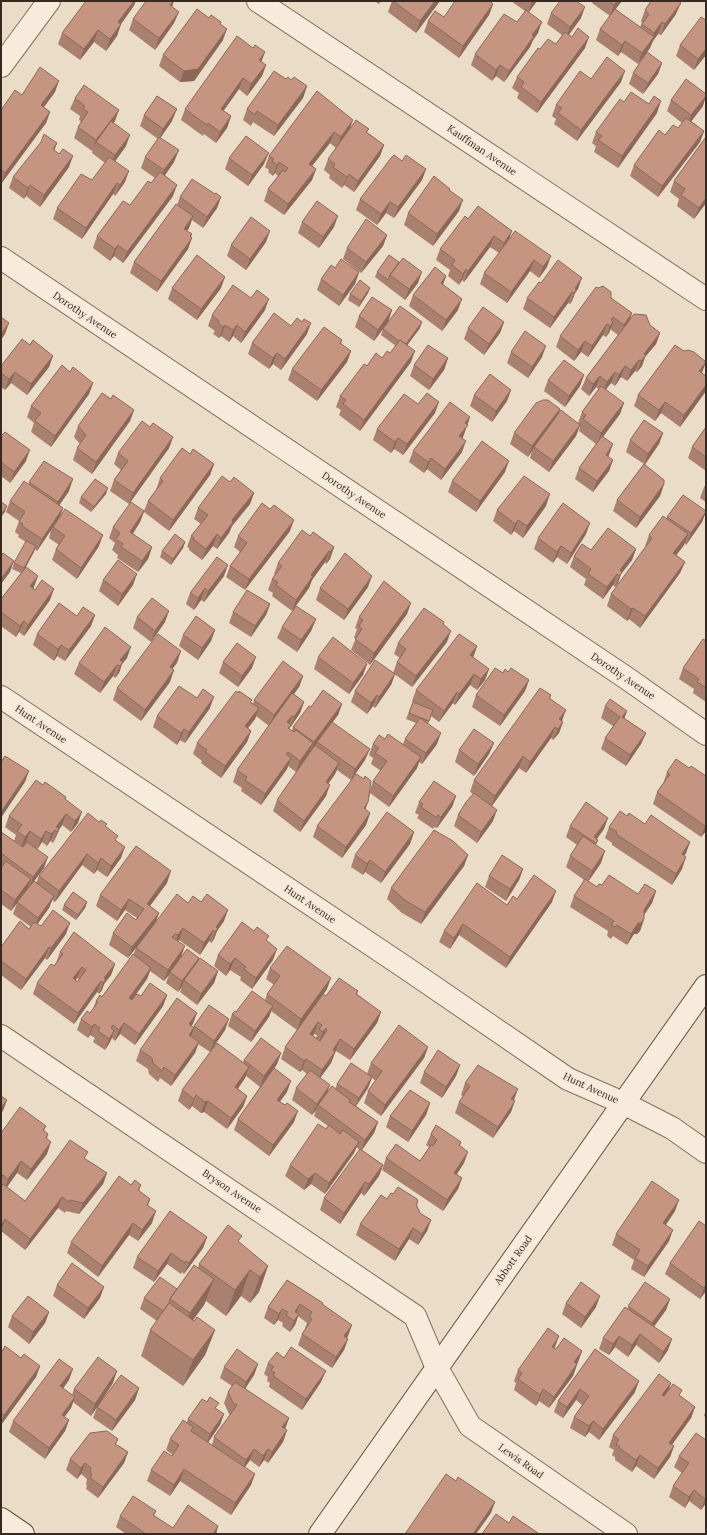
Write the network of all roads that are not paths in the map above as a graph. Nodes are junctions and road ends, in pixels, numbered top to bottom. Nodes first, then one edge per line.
1 (49, 1) edge
2 (258, 1) edge
3 (1, 66) edge
4 (1, 258) edge
5 (706, 299) edge
6 (1, 697) edge
7 (706, 734) edge
8 (706, 986) edge
9 (1, 1036) edge
10 (624, 1103) junction
11 (706, 1152) edge
12 (437, 1368) junction
13 (1, 1519) edge
14 (23, 1534) edge
15 (320, 1534) edge
16 (626, 1534) edge

1 - 3 street
2 - 5 street, Kauffman Avenue
4 - 7 street, Dorothy Avenue
6 - 10 street, Hunt Avenue
8 - 10 street, Abbott Road
9 - 12 street, Bryson Avenue
10 - 11 street, Hunt Avenue
10 - 12 street, Abbott Road
12 - 15 street, Abbott Road
12 - 16 street, Lewis Road
13 - 14 street

